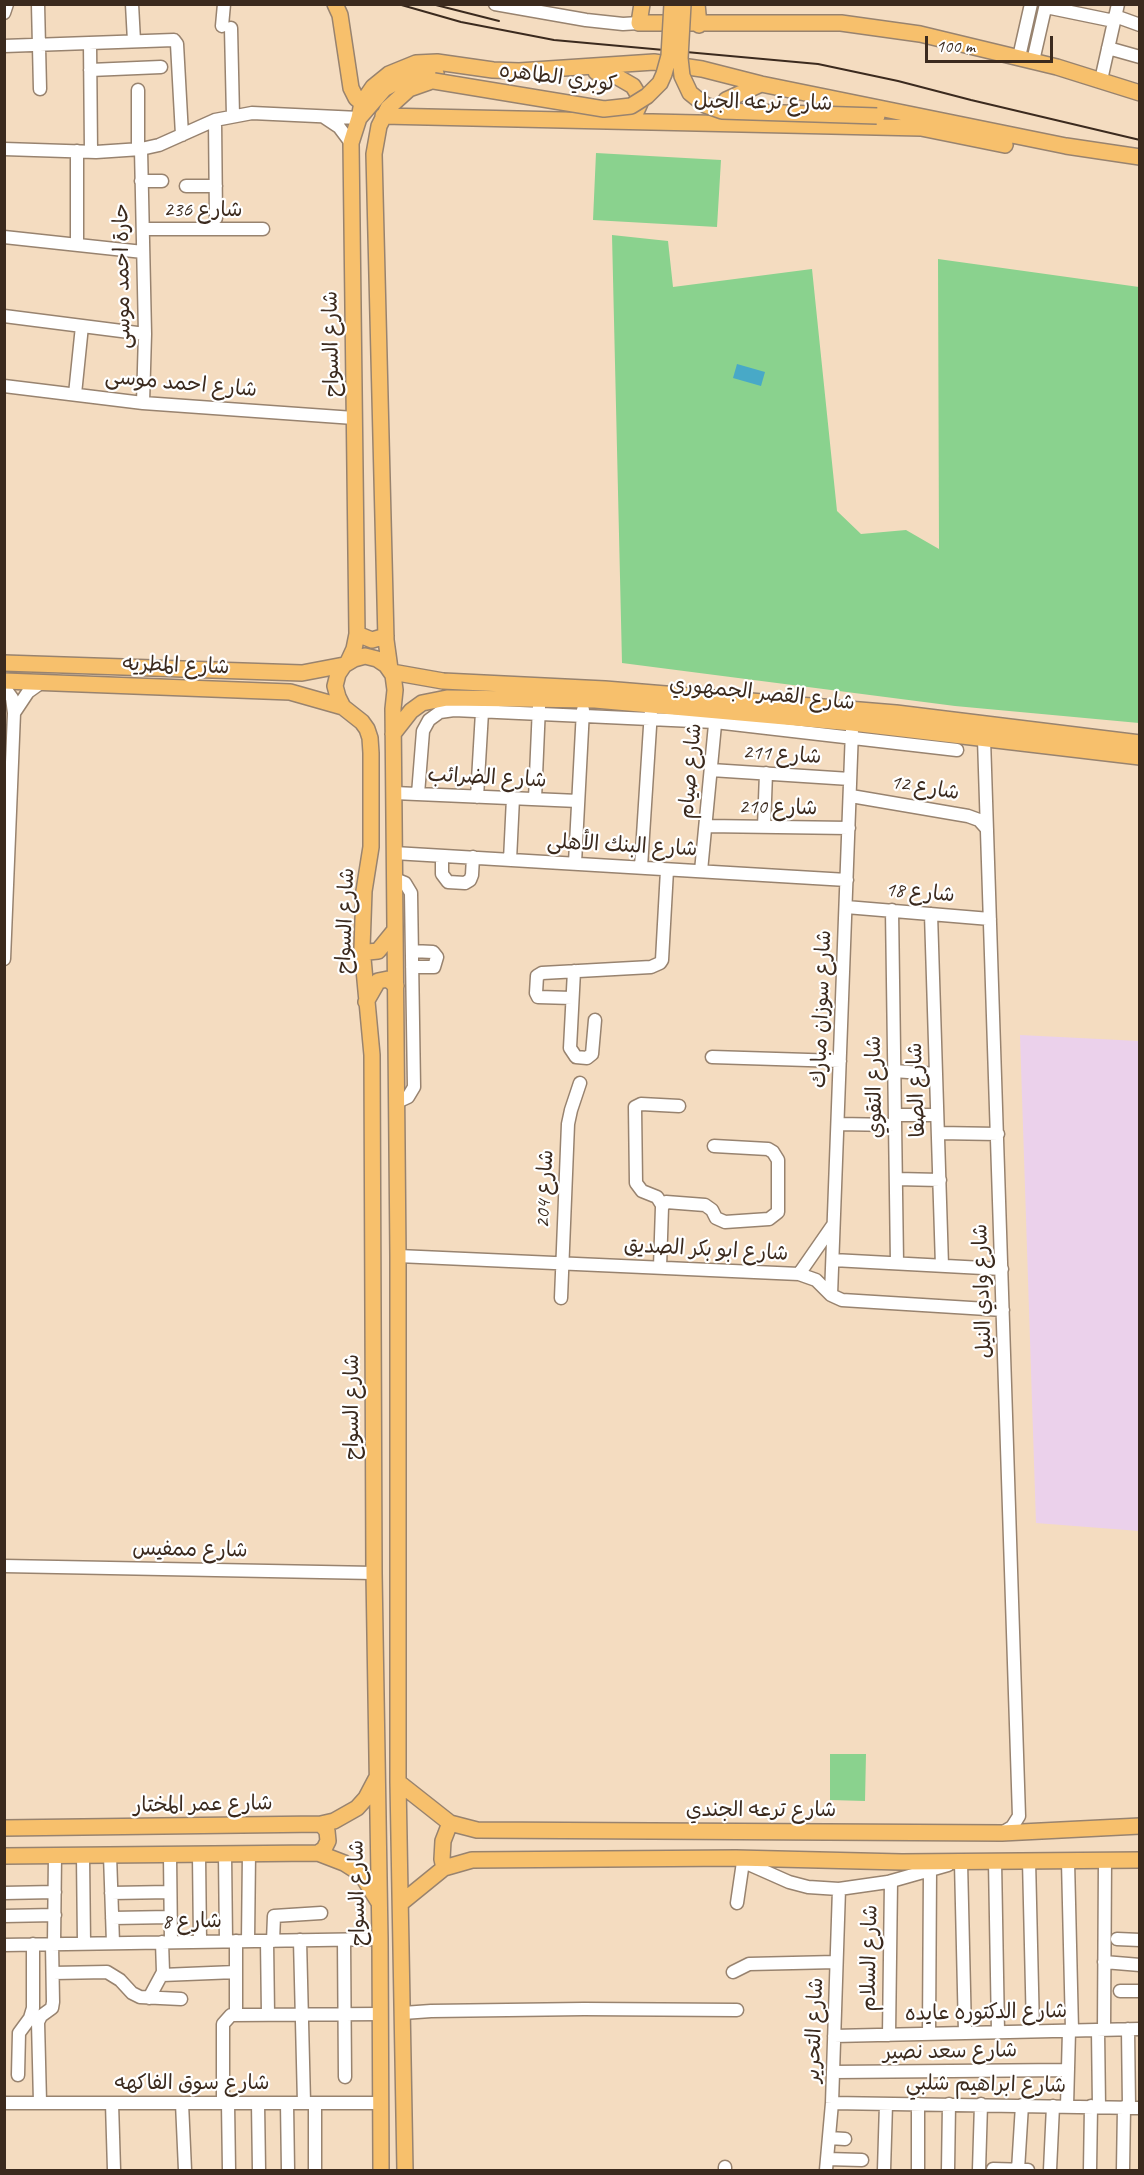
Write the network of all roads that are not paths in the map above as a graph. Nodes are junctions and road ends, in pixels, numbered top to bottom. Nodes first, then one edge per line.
1 (39, 4) edge
2 (132, 4) edge
3 (224, 4) edge
4 (335, 4) edge
5 (495, 4) edge
6 (642, 4) edge
7 (664, 4) edge
8 (672, 4) edge
9 (683, 4) edge
10 (697, 4) edge
11 (1031, 4) edge
12 (1046, 6) edge
13 (1116, 14) edge
14 (639, 23) junction
15 (699, 25) junction
16 (1140, 25) edge
17 (134, 41) junction
18 (90, 43) junction
19 (40, 45) junction
20 (4, 46) edge
21 (1108, 48) junction
22 (1140, 57) edge
23 (1026, 59) junction
24 (161, 67) dead end
25 (566, 69) junction
26 (90, 70) junction
27 (435, 77) junction
28 (1101, 80) junction
29 (761, 84) junction
30 (40, 89) dead end
31 (138, 90) dead end
32 (1140, 93) edge
33 (361, 110) junction
34 (234, 116) junction
35 (321, 116) junction
36 (382, 116) junction
37 (922, 118) junction
38 (215, 120) junction
39 (625, 122) junction
40 (727, 123) junction
41 (182, 135) junction
42 (351, 143) junction
43 (4, 149) edge
44 (140, 149) junction
45 (77, 151) junction
46 (92, 152) junction
47 (1140, 158) edge
48 (1140, 166) edge
49 (141, 181) junction
50 (162, 181) dead end
51 (186, 186) dead end
52 (216, 186) junction
53 (216, 218) dead end
54 (143, 229) junction
55 (263, 229) dead end
56 (4, 237) edge
57 (77, 245) junction
58 (143, 252) junction
59 (378, 274) junction
60 (351, 278) junction
61 (4, 316) edge
62 (379, 318) junction
63 (352, 319) junction
64 (82, 326) junction
65 (145, 334) junction
66 (4, 386) edge
67 (75, 394) junction
68 (143, 403) junction
69 (354, 418) junction
70 (357, 634) junction
71 (386, 636) junction
72 (4, 663) edge
73 (346, 663) junction
74 (391, 670) junction
75 (302, 673) junction
76 (419, 678) junction
77 (4, 681) edge
78 (42, 682) junction
79 (4, 687) edge
80 (296, 693) junction
81 (584, 700) junction
82 (422, 703) junction
83 (539, 706) junction
84 (343, 707) junction
85 (482, 712) junction
86 (651, 712) junction
87 (14, 713) junction
88 (583, 716) junction
89 (716, 716) junction
90 (852, 731) junction
91 (393, 734) junction
92 (984, 739) junction
93 (1140, 743) edge
94 (957, 750) dead end
95 (1140, 757) edge
96 (711, 770) junction
97 (766, 773) junction
98 (850, 779) junction
99 (394, 793) junction
100 (418, 794) junction
101 (851, 796) junction
102 (477, 797) junction
103 (513, 798) junction
104 (535, 799) junction
105 (578, 801) junction
106 (706, 826) junction
107 (764, 827) junction
108 (849, 828) junction
109 (987, 829) junction
110 (394, 853) junction
111 (442, 856) junction
112 (473, 857) junction
113 (510, 860) junction
114 (575, 863) junction
115 (641, 867) junction
116 (667, 870) junction
117 (701, 871) junction
118 (395, 879) junction
119 (847, 880) junction
120 (846, 907) junction
121 (892, 910) junction
122 (931, 914) junction
123 (990, 919) junction
124 (395, 930) junction
125 (362, 948) junction
126 (412, 951) junction
127 (4, 959) edge
128 (412, 967) junction
129 (574, 971) junction
130 (396, 986) junction
131 (572, 998) junction
132 (366, 1002) junction
133 (595, 1020) dead end
134 (712, 1057) dead end
135 (840, 1061) junction
136 (894, 1071) junction
137 (936, 1074) junction
138 (580, 1083) dead end
139 (397, 1102) junction
140 (679, 1106) dead end
141 (937, 1115) junction
142 (895, 1120) junction
143 (838, 1124) junction
144 (938, 1133) junction
145 (998, 1134) junction
146 (714, 1146) dead end
147 (897, 1179) junction
148 (940, 1180) junction
149 (662, 1205) junction
150 (834, 1224) junction
151 (398, 1256) junction
152 (833, 1260) junction
153 (562, 1262) junction
154 (897, 1263) junction
155 (942, 1266) junction
156 (660, 1267) junction
157 (1002, 1269) junction
158 (799, 1274) junction
159 (831, 1295) junction
160 (561, 1298) dead end
161 (1003, 1310) junction
162 (397, 1551) junction
163 (4, 1566) edge
164 (374, 1573) junction
165 (398, 1609) junction
166 (375, 1621) junction
167 (378, 1774) junction
168 (398, 1782) junction
169 (321, 1824) junction
170 (450, 1824) junction
171 (1140, 1826) edge
172 (4, 1828) edge
173 (696, 1831) junction
174 (1002, 1833) junction
175 (249, 1853) junction
176 (318, 1853) junction
177 (199, 1854) junction
178 (225, 1854) junction
179 (55, 1855) junction
180 (110, 1855) junction
181 (170, 1855) junction
182 (4, 1856) edge
183 (83, 1856) junction
184 (696, 1859) junction
185 (739, 1860) junction
186 (1029, 1860) junction
187 (1105, 1860) junction
188 (1140, 1860) edge
189 (995, 1861) junction
190 (1068, 1861) junction
191 (959, 1862) junction
192 (444, 1868) junction
193 (930, 1870) junction
194 (891, 1881) junction
195 (838, 1889) junction
196 (55, 1892) junction
197 (170, 1892) junction
198 (4, 1893) edge
199 (111, 1893) junction
200 (379, 1903) junction
201 (401, 1903) junction
202 (737, 1903) dead end
203 (321, 1914) dead end
204 (55, 1915) junction
205 (4, 1916) edge
206 (171, 1917) junction
207 (112, 1918) junction
208 (380, 1939) junction
209 (1117, 1939) dead end
210 (300, 1940) junction
211 (344, 1940) junction
212 (1140, 1940) edge
213 (237, 1941) junction
214 (270, 1941) junction
215 (167, 1942) junction
216 (200, 1942) junction
217 (84, 1943) junction
218 (113, 1943) junction
219 (33, 1944) junction
220 (53, 1944) junction
221 (4, 1945) edge
222 (836, 1962) junction
223 (1104, 1962) junction
224 (1140, 1965) edge
225 (236, 1972) junction
226 (733, 1972) dead end
227 (53, 1973) junction
228 (162, 1975) junction
229 (1120, 1991) dead end
230 (1140, 1991) edge
231 (149, 1998) junction
232 (181, 1999) dead end
233 (737, 2010) dead end
234 (403, 2013) junction
235 (236, 2014) junction
236 (268, 2014) junction
237 (302, 2014) junction
238 (345, 2014) junction
239 (380, 2014) junction
240 (1134, 2029) edge
241 (1070, 2030) junction
242 (1101, 2030) junction
243 (1033, 2031) junction
244 (998, 2032) junction
245 (965, 2033) junction
246 (929, 2034) junction
247 (889, 2035) junction
248 (834, 2036) junction
249 (1068, 2070) junction
250 (833, 2072) junction
251 (18, 2075) dead end
252 (345, 2077) dead end
253 (40, 2102) junction
254 (4, 2103) edge
255 (112, 2103) junction
256 (182, 2103) junction
257 (226, 2103) junction
258 (258, 2103) junction
259 (287, 2103) junction
260 (309, 2103) junction
261 (380, 2103) junction
262 (832, 2103) junction
263 (886, 2104) junction
264 (918, 2104) junction
265 (949, 2104) junction
266 (981, 2104) junction
267 (1022, 2105) junction
268 (1053, 2106) junction
269 (1067, 2106) junction
270 (1095, 2107) junction
271 (1131, 2108) edge
272 (405, 2132) junction
273 (380, 2138) junction
274 (829, 2138) junction
275 (845, 2139) dead end
276 (862, 2160) dead end
277 (827, 2165) edge
278 (377, 2167) edge
279 (993, 2169) dead end
280 (114, 2170) edge
281 (185, 2170) edge
282 (229, 2170) edge
283 (259, 2170) edge
284 (288, 2170) edge
285 (315, 2170) edge
286 (403, 2170) edge
287 (884, 2170) edge
288 (918, 2170) edge
289 (948, 2170) edge
290 (979, 2170) edge
291 (1018, 2170) edge
292 (1028, 2170) edge
293 (1050, 2170) edge
294 (1090, 2170) edge
295 (1123, 2170) edge

1 - 19 street
2 - 17 street
3 - 34 street
4 - 33 main road
5 - 14 street
6 - 14 main road
7 - 27 main road, كوبري الطاهره
8 - 27 main road, كوبري الطاهره, bridge
9 - 37 main road, شارع ترعه الجبل, bridge
10 - 15 main road
11 - 23 street
12 - 13 street
12 - 23 street
13 - 16 street
13 - 21 street
14 - 15 main road
15 - 23 main road
17 - 18 street
17 - 41 street
18 - 19 street
18 - 26 street
19 - 20 street
19 - 30 street
21 - 22 street
21 - 28 street
23 - 28 main road
24 - 26 street
25 - 29 main road, شارع ترعه الجبل
25 - 33 main road, شارع ترعه الجبل
25 - 39 main road
26 - 46 street
27 - 33 main road, شارع السواح
27 - 36 main road, شارع السواح
28 - 32 main road
29 - 37 main road, شارع ترعه الجبل
29 - 40 main road
31 - 44 street, حارة احمد موسى
33 - 35 street
33 - 42 main road, شارع السواح
34 - 35 street
34 - 38 street
35 - 42 street
36 - 39 main road, شارع ترعه الجبل
36 - 59 main road, شارع السواح
37 - 47 main road, شارع ترعه الجبل
38 - 41 street
38 - 52 street
39 - 40 main road, شارع ترعه الجبل
40 - 48 main road, شارع ترعه الجبل
41 - 44 street
42 - 60 main road, شارع السواح
43 - 45 street
44 - 46 street
44 - 49 street, حارة احمد موسى
45 - 46 street
45 - 57 street
49 - 50 street
49 - 54 street, حارة احمد موسى
51 - 52 street
52 - 53 street
54 - 55 street, شارع 236
54 - 58 street, حارة احمد موسى
56 - 57 street
57 - 58 street
58 - 65 street, حارة احمد موسى
59 - 60 main road
59 - 62 main road, شارع السواح
60 - 63 main road, شارع السواح
61 - 64 street
62 - 63 main road
62 - 71 main road, شارع السواح
63 - 69 main road, شارع السواح
64 - 65 street
64 - 67 street
65 - 68 street, حارة احمد موسى
66 - 67 street, شارع احمد موسى
67 - 68 street, شارع احمد موسى
68 - 69 street, شارع احمد موسى
69 - 70 main road, شارع السواح
70 - 71 main road
70 - 73 main road, شارع السواح
71 - 74 main road, شارع السواح
72 - 75 main road, شارع المطريه
73 - 74 main road
73 - 75 main road, شارع المطريه
73 - 84 main road, شارع السواح
74 - 76 main road, شارع القصر الجمهوري
74 - 91 main road, شارع السواح
75 - 80 main road
76 - 82 main road
76 - 93 main road, شارع القصر الجمهوري
77 - 78 main road, شارع المطريه
78 - 80 main road, شارع المطريه
78 - 87 street
79 - 87 street
80 - 84 main road, شارع المطريه
81 - 83 main road, شارع القصر الجمهوري
81 - 86 main road, شارع القصر الجمهوري
81 - 88 street
82 - 83 main road, شارع القصر الجمهوري
82 - 91 main road
83 - 85 street
83 - 88 street
83 - 104 street
84 - 125 main road, شارع السواح
85 - 100 street
85 - 102 street
86 - 88 street
86 - 89 main road, شارع القصر الجمهوري
86 - 115 street
87 - 127 street
88 - 105 street
89 - 90 main road, شارع القصر الجمهوري
89 - 96 street, شارع صيام
90 - 92 main road, شارع القصر الجمهوري
90 - 94 street
90 - 98 street, شارع سوزان مبارك
91 - 99 main road, شارع السواح
92 - 95 main road, شارع القصر الجمهوري
92 - 109 street, شارع وادي النيل
96 - 97 street, شارع 211
96 - 106 street, شارع صيام
97 - 98 street, شارع 211
97 - 107 street
98 - 101 street, شارع سوزان مبارك
99 - 100 street, شارع الضرائب
99 - 110 main road, شارع السواح
100 - 102 street, شارع الضرائب
101 - 108 street, شارع سوزان مبارك
101 - 109 street, شارع 12
102 - 103 street, شارع الضرائب
103 - 104 street, شارع الضرائب
103 - 113 street
104 - 105 street, شارع الضرائب
105 - 114 street
106 - 107 street, شارع 210
106 - 117 street, شارع صيام
107 - 108 street, شارع 210
108 - 119 street, شارع سوزان مبارك
109 - 123 street, شارع وادي النيل
110 - 111 street, شارع البنك الأهلى
110 - 118 main road, شارع السواح
111 - 112 street, شارع البنك الأهلى
111 - 112 street
112 - 113 street, شارع البنك الأهلى
113 - 114 street, شارع البنك الأهلى
114 - 115 street, شارع البنك الأهلى
115 - 116 street, شارع البنك الأهلى
116 - 117 street, شارع البنك الأهلى
116 - 129 street
117 - 119 street, شارع البنك الأهلى
118 - 124 main road, شارع السواح
118 - 126 street
119 - 120 street, شارع سوزان مبارك
120 - 121 street, شارع 18
120 - 135 street, شارع سوزان مبارك
121 - 122 street, شارع 18
121 - 136 street, شارع التقوي
122 - 123 street, شارع 18
122 - 137 street, شارع الصفا
123 - 145 street, شارع وادي النيل
124 - 125 main road
124 - 130 main road, شارع السواح
125 - 132 main road, شارع السواح
126 - 128 street
126 - 128 street
128 - 139 street
129 - 131 street
129 - 131 street
130 - 132 main road
130 - 139 main road, شارع السواح
131 - 133 street
132 - 164 main road, شارع السواح
134 - 135 street
135 - 143 street, شارع سوزان مبارك
136 - 137 street
136 - 142 street, شارع التقوي
137 - 141 street, شارع الصفا
138 - 153 street, شارع 204
139 - 151 main road, شارع السواح
140 - 149 street
141 - 142 street
141 - 144 street, شارع الصفا
142 - 143 street
142 - 147 street, شارع التقوي
143 - 150 street, شارع سوزان مبارك
144 - 145 street
144 - 148 street, شارع الصفا
145 - 157 street, شارع وادي النيل
146 - 149 street
147 - 148 street
147 - 154 street, شارع التقوي
148 - 155 street, شارع الصفا
149 - 156 street
150 - 152 street, شارع سوزان مبارك
150 - 158 street
151 - 153 street, شارع ابو بكر الصديق
151 - 162 main road, شارع السواح
152 - 154 street
152 - 159 street, شارع سوزان مبارك
153 - 156 street, شارع ابو بكر الصديق
153 - 160 street, شارع 204
154 - 155 street
155 - 157 street
156 - 158 street, شارع ابو بكر الصديق
157 - 161 street, شارع وادي النيل
158 - 159 street, شارع ابو بكر الصديق
159 - 161 street, شارع ابو بكر الصديق
161 - 174 street, شارع وادي النيل
162 - 164 main road
162 - 165 main road, شارع السواح
163 - 164 street, شارع ممفيس
164 - 166 main road, شارع السواح
165 - 166 main road
165 - 168 main road, شارع السواح
166 - 167 main road, شارع السواح
167 - 169 main road, شارع عمر المختار
167 - 200 main road, شارع السواح
168 - 170 main road, شارع ترعه الجندي
168 - 201 main road, شارع السواح
169 - 172 main road, شارع عمر المختار
169 - 176 main road
170 - 173 main road, شارع ترعه الجندي
170 - 192 main road
171 - 174 main road, شارع ترعه الجندي
173 - 174 main road, شارع ترعه الجندي
173 - 184 main road
175 - 176 main road
175 - 178 main road
175 - 213 street
176 - 200 main road
177 - 178 main road
177 - 181 main road
177 - 216 street
178 - 213 street
179 - 182 main road
179 - 183 main road
179 - 196 street
180 - 181 main road
180 - 183 main road
180 - 199 street
181 - 197 street
183 - 217 street
184 - 185 main road
184 - 192 main road
185 - 191 main road
185 - 195 street
185 - 202 street
186 - 189 main road
186 - 190 main road
186 - 243 street
187 - 188 main road
187 - 190 main road
187 - 223 street
189 - 191 main road
189 - 244 street
190 - 241 street
191 - 193 street
191 - 245 street
192 - 201 main road
193 - 194 street
193 - 246 street
194 - 195 street
194 - 247 street, شارع السلام
195 - 222 street, شارع التحرير
196 - 198 street
196 - 204 street
197 - 199 street
197 - 206 street
199 - 207 street
200 - 208 main road, شارع السواح
201 - 234 main road, شارع السواح
203 - 214 street
204 - 205 street
204 - 220 street
206 - 207 street
206 - 215 street
207 - 218 street
208 - 211 street, شارع 8
208 - 239 main road, شارع السواح
209 - 212 street
210 - 211 street, شارع 8
210 - 214 street, شارع 8
210 - 237 street
211 - 238 street
213 - 214 street, شارع 8
213 - 216 street, شارع 8
213 - 225 street
214 - 236 street
215 - 216 street, شارع 8
215 - 218 street, شارع 8
215 - 228 street
217 - 218 street, شارع 8
217 - 220 street, شارع 8
219 - 220 street, شارع 8
219 - 221 street, شارع 8
219 - 251 street
220 - 227 street
222 - 226 street
222 - 248 street, شارع التحرير
223 - 224 street
223 - 242 street
225 - 228 street
225 - 235 street
227 - 231 street
227 - 253 street
228 - 231 street
229 - 230 street
231 - 232 street
233 - 234 street
234 - 272 main road, شارع السواح
235 - 236 street
235 - 257 street
236 - 237 street
237 - 238 street
237 - 260 street
238 - 239 street
238 - 252 street
239 - 261 main road, شارع السواح
240 - 242 street, شارع الدكتوره عايده
240 - 271 street
241 - 242 street, شارع الدكتوره عايده
241 - 243 street, شارع الدكتوره عايده
241 - 249 street
242 - 270 street
243 - 244 street, شارع الدكتوره عايده
244 - 245 street, شارع الدكتوره عايده
245 - 246 street, شارع الدكتوره عايده
246 - 247 street, شارع الدكتوره عايده
247 - 248 street, شارع الدكتوره عايده
248 - 250 street, شارع التحرير
249 - 250 street, شارع سعد نصير
249 - 269 street
250 - 262 street, شارع التحرير
253 - 254 street, شارع سوق الفاكهه
253 - 255 street, شارع سوق الفاكهه
255 - 256 street, شارع سوق الفاكهه
255 - 280 street
256 - 257 street, شارع سوق الفاكهه
256 - 281 street
257 - 258 street, شارع سوق الفاكهه
257 - 282 street
258 - 259 street, شارع سوق الفاكهه
258 - 283 street
259 - 260 street, شارع سوق الفاكهه
259 - 284 street
260 - 261 street, شارع سوق الفاكهه
260 - 285 street
261 - 273 main road, شارع السواح
262 - 263 street, شارع ابراهيم شلبي
262 - 274 street, شارع التحرير
263 - 264 street, شارع ابراهيم شلبي
263 - 287 street
264 - 265 street, شارع ابراهيم شلبي
264 - 288 street
265 - 266 street, شارع ابراهيم شلبي
265 - 289 street
266 - 267 street, شارع ابراهيم شلبي
266 - 290 street
267 - 268 street, شارع ابراهيم شلبي
267 - 291 street
268 - 269 street, شارع ابراهيم شلبي
268 - 293 street
269 - 270 street, شارع ابراهيم شلبي
270 - 271 street, شارع ابراهيم شلبي
270 - 294 street
271 - 295 street
272 - 273 main road
272 - 286 main road, شارع السواح
273 - 278 main road, شارع السواح
274 - 275 street
274 - 277 street, شارع التحرير
276 - 277 street
279 - 291 street
291 - 292 street

